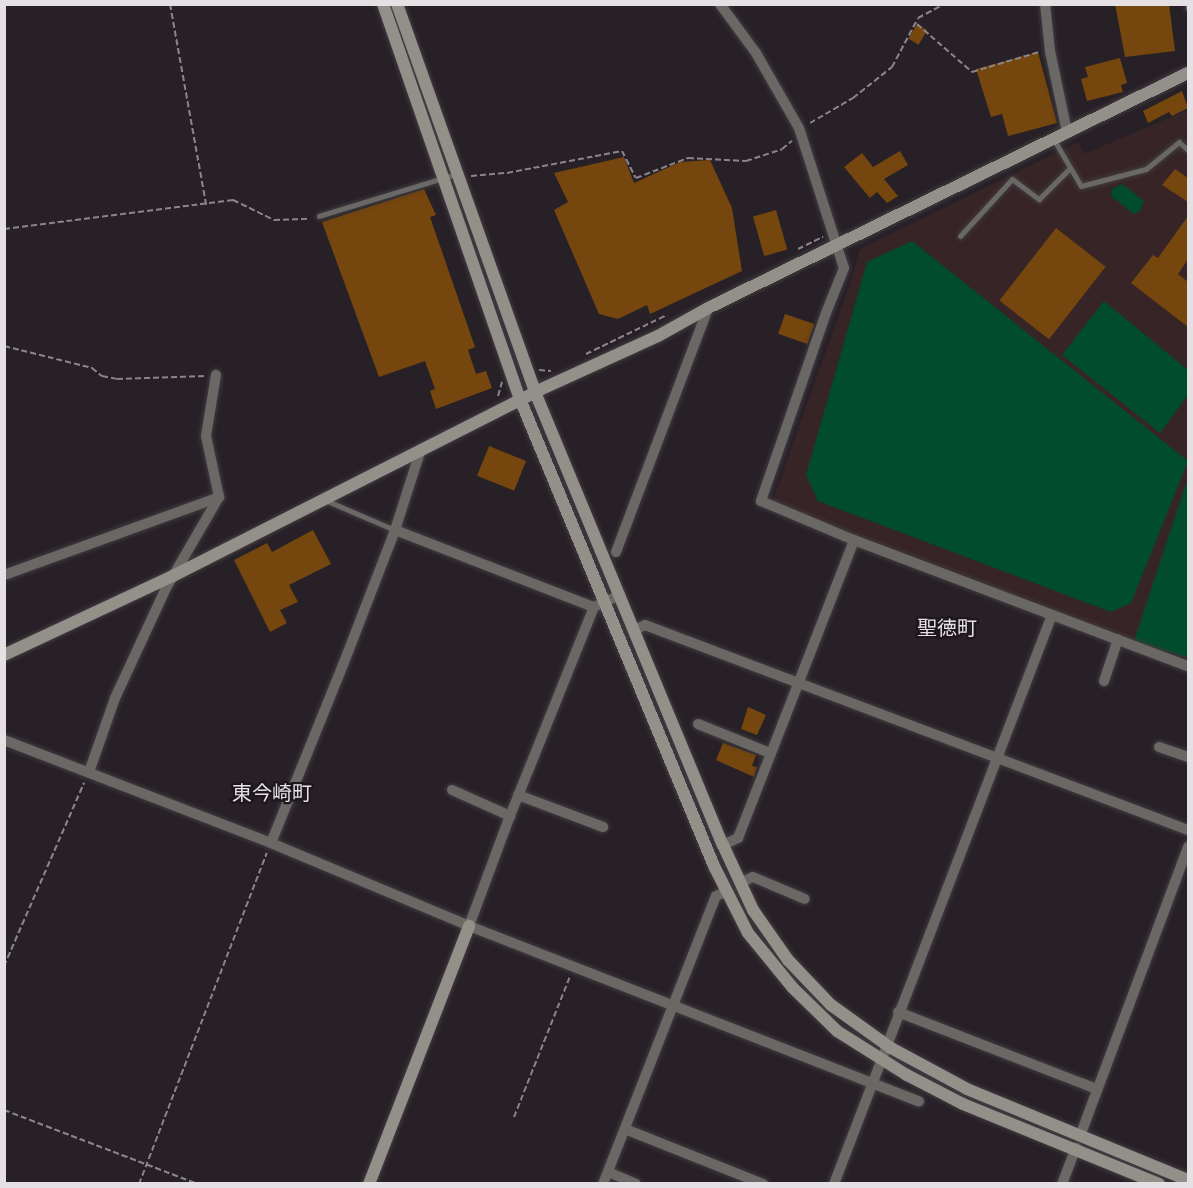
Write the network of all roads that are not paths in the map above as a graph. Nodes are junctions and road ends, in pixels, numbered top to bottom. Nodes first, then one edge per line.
1 (383, 4) edge
2 (397, 4) edge
3 (720, 4) edge
4 (1045, 4) edge
5 (1188, 74) edge
6 (1067, 132) junction
7 (1053, 139) junction
8 (1188, 150) edge
9 (1070, 168) junction
10 (461, 173) junction
11 (443, 179) junction
12 (319, 216) road end
13 (960, 236) dead end
14 (838, 244) junction
15 (708, 308) junction
16 (216, 375) road end
17 (535, 392) junction
18 (520, 399) junction
19 (422, 449) junction
20 (219, 497) junction
21 (323, 499) junction
22 (395, 530) junction
23 (854, 540) junction
24 (616, 552) dead end
25 (4, 575) edge
26 (173, 576) junction
27 (620, 595) junction
28 (599, 604) junction
29 (1052, 615) junction
30 (634, 630) junction
31 (1118, 639) junction
32 (4, 656) edge
33 (1188, 666) edge
34 (1104, 681) dead end
35 (797, 683) junction
36 (698, 724) dead end
37 (4, 740) edge
38 (1159, 747) dead end
39 (770, 753) junction
40 (996, 756) junction
41 (1188, 757) edge
42 (89, 772) junction
43 (452, 790) dead end
44 (518, 795) junction
45 (510, 816) junction
46 (603, 827) dead end
47 (1188, 830) edge
48 (271, 843) junction
49 (723, 845) junction
50 (1188, 847) edge
51 (741, 883) junction
52 (727, 891) junction
53 (805, 899) dead end
54 (469, 926) junction
55 (674, 1005) junction
56 (898, 1012) junction
57 (885, 1044) junction
58 (880, 1058) junction
59 (871, 1083) junction
60 (1097, 1089) junction
61 (919, 1101) dead end
62 (625, 1129) junction
63 (1078, 1142) junction
64 (608, 1172) junction
65 (1138, 1179) edge
66 (1188, 1180) edge
67 (369, 1184) edge
68 (603, 1184) edge
69 (636, 1184) edge
70 (763, 1184) edge
71 (834, 1184) edge
72 (1062, 1184) edge
73 (1159, 1184) edge

1 - 11 street
2 - 10 street
3 - 14 street
4 - 6 street
5 - 6 street
6 - 7 street
7 - 9 lane
7 - 14 street
8 - 9 lane
9 - 13 lane
10 - 11 lane
10 - 17 street
11 - 12 lane
11 - 18 street
14 - 15 street
14 - 23 street
15 - 17 street
15 - 24 street
16 - 20 street
17 - 18 street
17 - 27 street
18 - 19 street
18 - 28 street
19 - 21 street
19 - 22 street
20 - 25 street
20 - 26 street
21 - 22 lane
21 - 26 street
22 - 28 street
22 - 48 street
23 - 29 street
23 - 35 street
26 - 32 street
26 - 42 street
27 - 28 street
27 - 30 street
28 - 44 street
28 - 52 street
29 - 31 street
29 - 40 street
30 - 35 street
30 - 49 street
31 - 33 street
31 - 34 street
35 - 39 street
35 - 40 street
36 - 39 street
37 - 42 street
38 - 41 street
39 - 49 street
40 - 47 street
40 - 56 street
42 - 48 street
43 - 45 street
44 - 45 street
44 - 46 street
45 - 54 street
48 - 54 street
49 - 51 street
50 - 60 street
51 - 53 street
51 - 57 street
52 - 55 street
52 - 58 street
54 - 55 street
54 - 67 street
55 - 59 street
55 - 62 street
56 - 57 street
56 - 60 street
57 - 58 street
57 - 63 street
58 - 59 street
58 - 63 street
59 - 61 street
59 - 71 street
60 - 63 street
62 - 64 street
62 - 70 street
63 - 65 street
63 - 66 street
63 - 72 street
64 - 68 street
64 - 69 street
65 - 73 street

